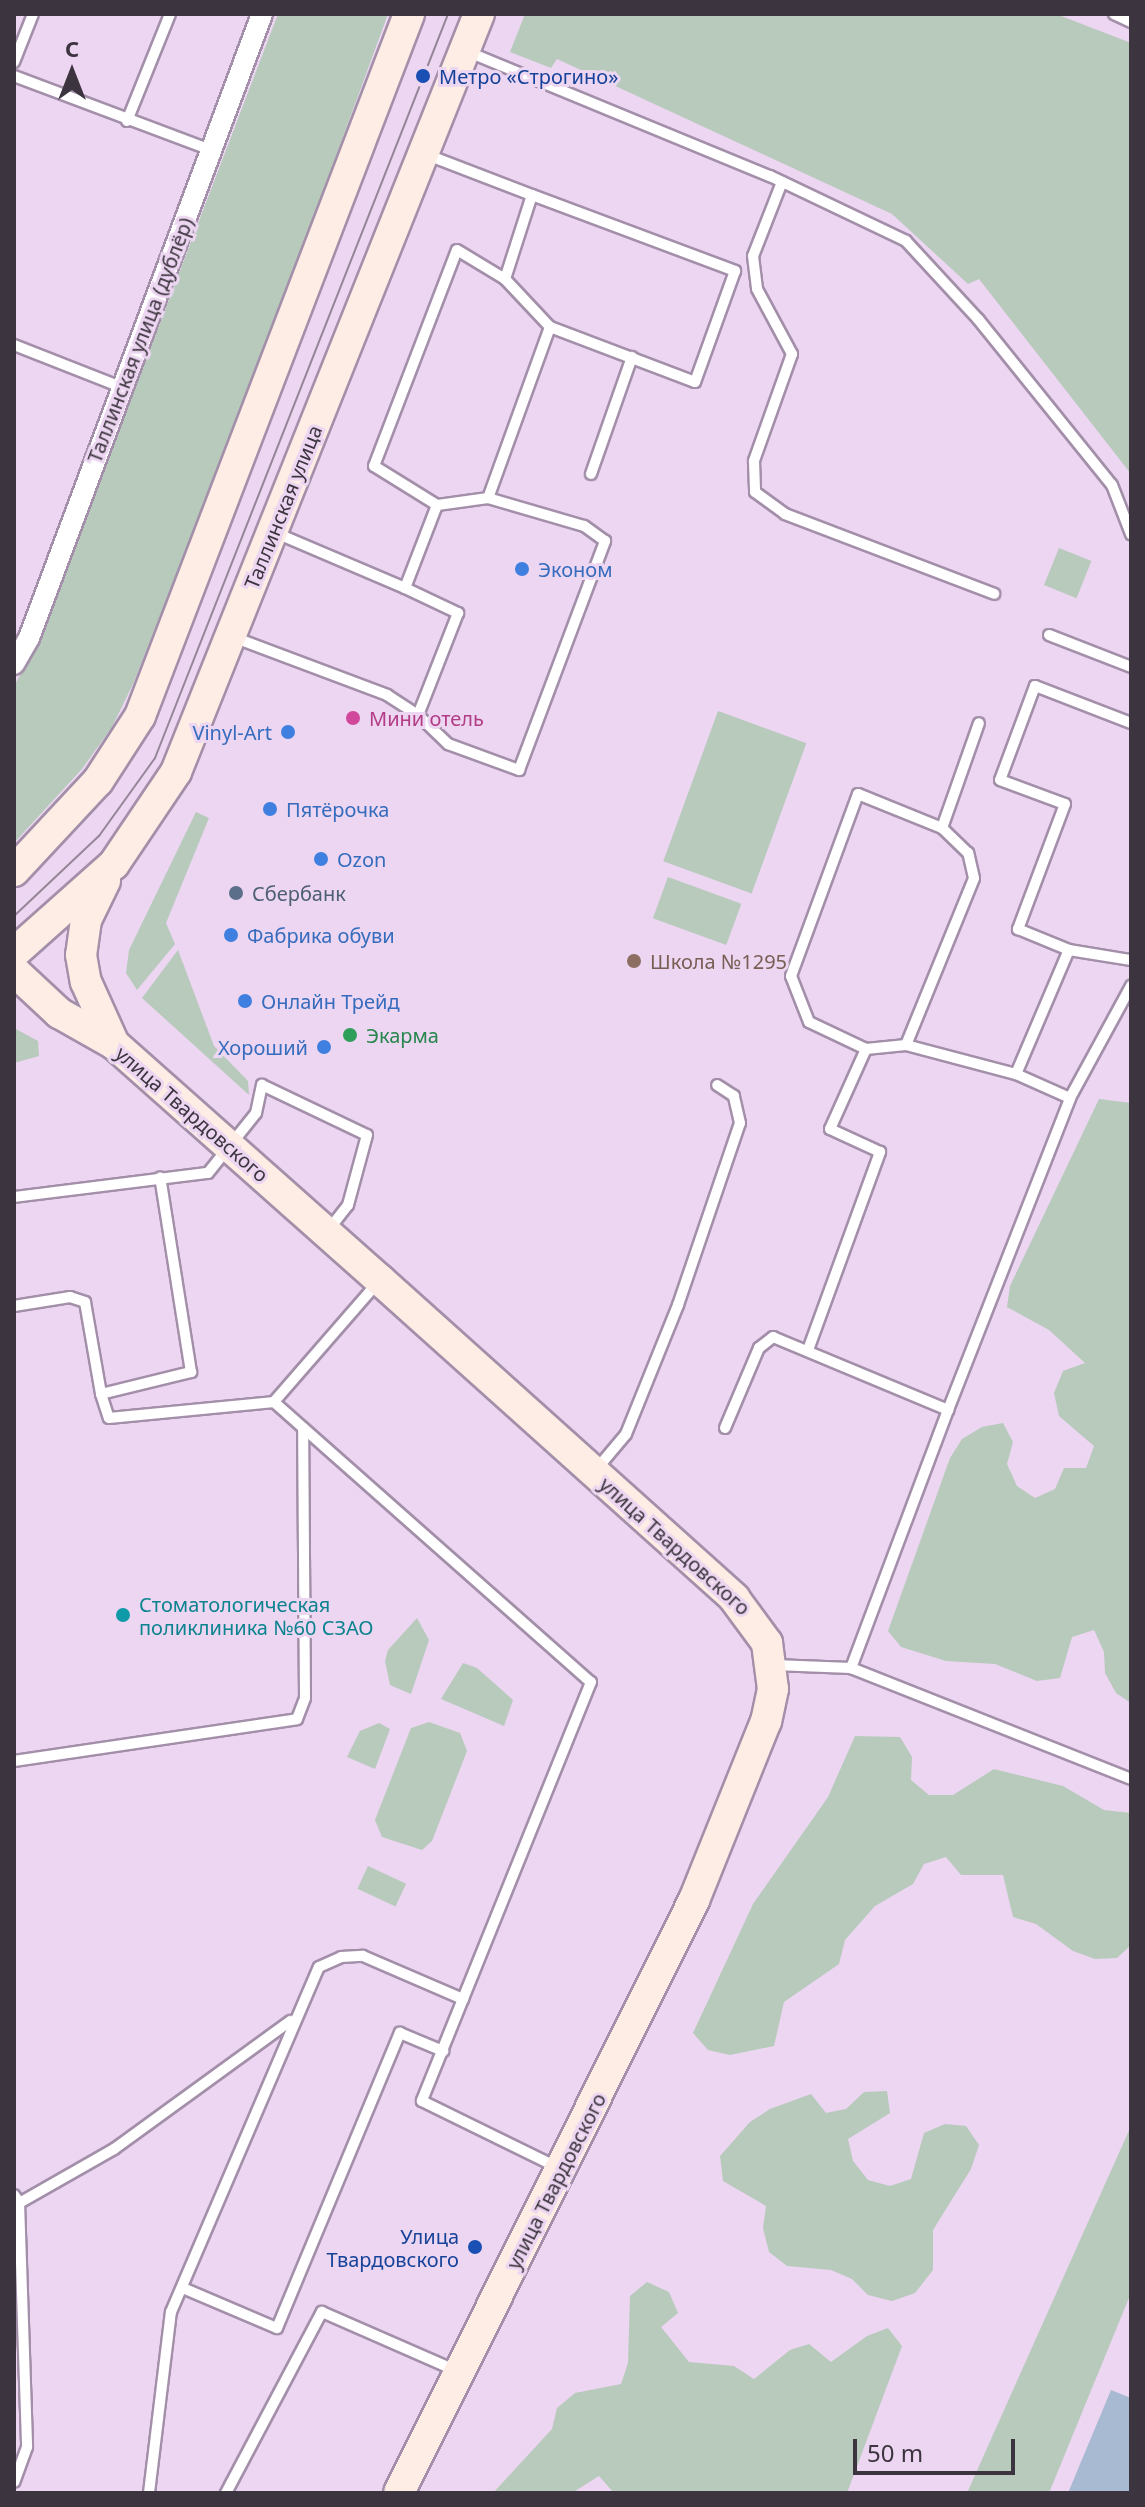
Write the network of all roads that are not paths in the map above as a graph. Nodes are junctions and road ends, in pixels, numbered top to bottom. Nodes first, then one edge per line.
1 (33, 14) edge
2 (170, 14) edge
3 (262, 14) edge
4 (409, 14) edge
5 (479, 14) edge
6 (1114, 14) edge
7 (1131, 22) edge
8 (464, 50) junction
9 (14, 62) edge
10 (14, 76) edge
11 (127, 121) junction
12 (211, 150) junction
13 (423, 153) junction
14 (782, 182) junction
15 (532, 195) junction
16 (505, 279) junction
17 (550, 327) junction
18 (14, 345) edge
19 (632, 357) junction
20 (121, 387) junction
21 (591, 474) dead end
22 (488, 498) junction
23 (437, 505) junction
24 (273, 532) junction
25 (1131, 534) edge
26 (405, 588) junction
27 (994, 594) dead end
28 (1049, 635) dead end
29 (231, 636) junction
30 (14, 664) edge
31 (1131, 667) edge
32 (418, 715) junction
33 (979, 723) dead end
34 (1131, 723) edge
35 (942, 828) junction
36 (114, 864) junction
37 (14, 871) edge
38 (1069, 950) junction
39 (14, 953) edge
40 (1131, 960) edge
41 (14, 971) edge
42 (1131, 986) edge
43 (14, 1004) edge
44 (59, 1013) junction
45 (114, 1044) junction
46 (906, 1045) junction
47 (866, 1049) junction
48 (1016, 1074) junction
49 (717, 1085) dead end
50 (1070, 1098) junction
51 (230, 1147) junction
52 (160, 1177) junction
53 (14, 1197) edge
54 (327, 1232) junction
55 (380, 1280) junction
56 (14, 1306) edge
57 (808, 1350) junction
58 (101, 1394) junction
59 (274, 1402) junction
60 (948, 1410) junction
61 (303, 1428) junction
62 (725, 1428) dead end
63 (594, 1473) junction
64 (771, 1665) junction
65 (851, 1668) junction
66 (14, 1761) edge
67 (1131, 1779) edge
68 (463, 1999) junction
69 (292, 2020) junction
70 (443, 2051) junction
71 (561, 2169) junction
72 (16, 2201) edge
73 (183, 2288) junction
74 (460, 2372) junction
75 (14, 2482) edge
76 (149, 2493) edge
77 (226, 2493) edge
78 (399, 2493) edge

1 - 9 lane
2 - 11 lane
3 - 12 street, Таллинская улица (дублёр)
4 - 37 main road
5 - 8 main road, Таллинская улица
6 - 7 lane
8 - 13 main road, Таллинская улица
8 - 14 lane
10 - 11 lane
11 - 12 lane
12 - 20 street, Таллинская улица (дублёр)
13 - 15 lane
13 - 24 main road, Таллинская улица
14 - 25 lane
14 - 27 lane
15 - 16 lane
15 - 19 lane
16 - 17 lane
16 - 23 lane
17 - 19 lane
17 - 22 lane
18 - 20 lane
19 - 21 lane
20 - 30 street, Таллинская улица (дублёр)
22 - 23 lane
22 - 32 lane
23 - 26 lane
24 - 26 lane
24 - 29 main road, Таллинская улица
26 - 32 lane
28 - 31 lane
29 - 32 lane
29 - 36 main road, Таллинская улица
33 - 35 lane
34 - 38 lane
35 - 46 lane
35 - 47 lane
36 - 39 main road, Таллинская улица
36 - 45 main road
38 - 40 lane
38 - 48 lane
41 - 44 main road, улица Твардовского
42 - 50 lane
43 - 44 main road
44 - 45 main road, улица Твардовского
45 - 51 main road, улица Твардовского
46 - 47 lane
46 - 48 lane
47 - 57 lane
48 - 50 lane
49 - 63 lane
50 - 60 lane
51 - 52 lane
51 - 54 main road, улица Твардовского
51 - 54 lane
52 - 53 lane
52 - 58 lane
54 - 55 main road, улица Твардовского
55 - 59 lane
55 - 63 main road, улица Твардовского
56 - 58 lane
57 - 60 lane
57 - 62 lane
58 - 59 lane
59 - 61 lane
60 - 65 lane
61 - 66 lane
61 - 68 lane
63 - 64 main road, улица Твардовского
64 - 65 lane
64 - 71 main road, улица Твардовского
65 - 67 lane
68 - 69 lane
68 - 70 lane
69 - 72 lane
69 - 73 lane
70 - 71 lane
70 - 73 lane
71 - 74 main road, улица Твардовского
72 - 75 lane
73 - 76 lane
74 - 77 lane
74 - 78 main road, улица Твардовского

